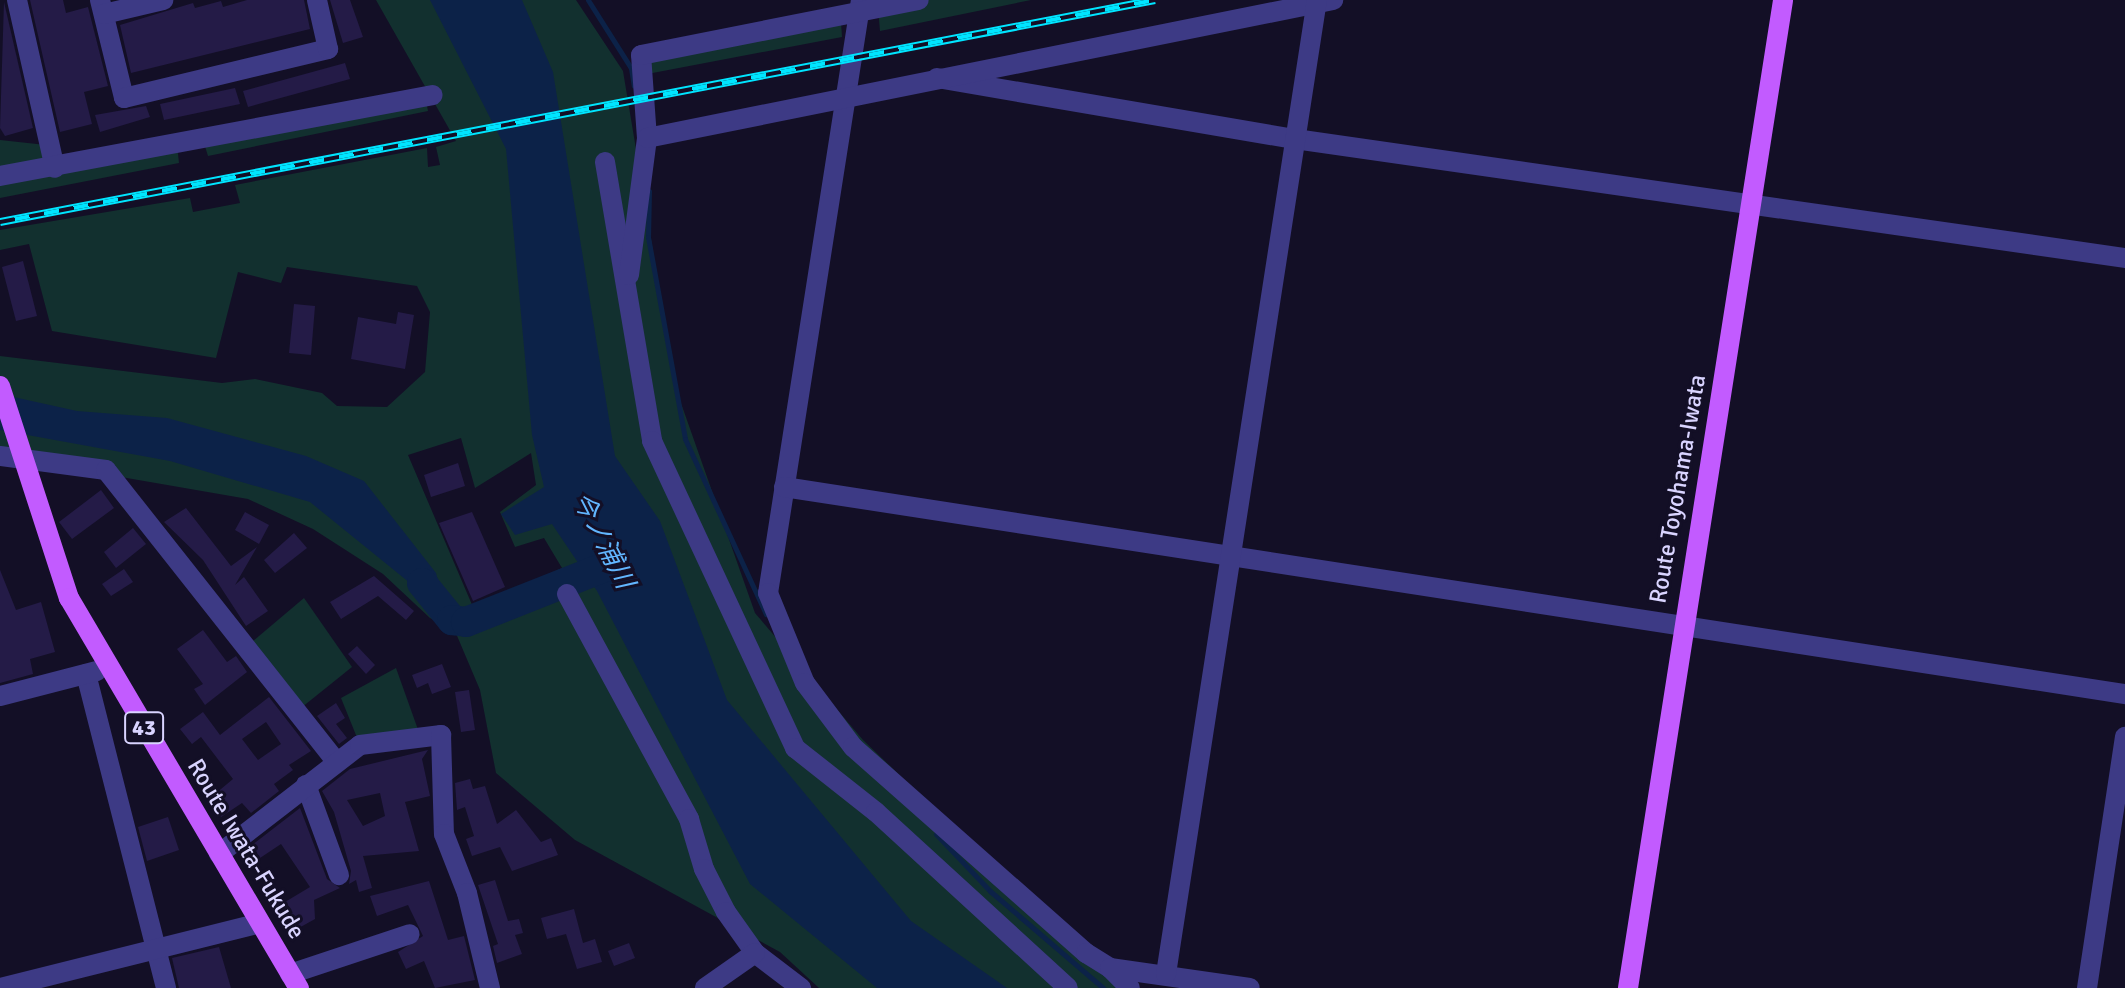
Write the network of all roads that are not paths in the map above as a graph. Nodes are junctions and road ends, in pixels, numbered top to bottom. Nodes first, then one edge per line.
1 (17, 0) edge
2 (163, 0) edge
3 (317, 0) edge
4 (919, 0) edge
5 (1783, 0) edge
6 (1322, 1) edge
7 (860, 6) edge
8 (102, 7) edge
9 (937, 78) junction
10 (432, 95) dead end
11 (846, 96) junction
12 (647, 138) junction
13 (1295, 139) junction
14 (605, 162) dead end
15 (55, 168) junction
16 (0, 176) edge
17 (1752, 207) junction
18 (2125, 258) edge
19 (626, 294) junction
20 (0, 386) edge
21 (12, 457) edge
22 (784, 487) junction
23 (1232, 553) junction
24 (567, 594) dead end
25 (1682, 623) junction
26 (108, 668) junction
27 (86, 674) junction
28 (2125, 694) edge
29 (0, 696) edge
30 (2125, 737) edge
31 (336, 761) junction
32 (306, 785) junction
33 (219, 854) junction
34 (339, 875) dead end
35 (260, 923) junction
36 (410, 934) dead end
37 (155, 947) junction
38 (755, 953) junction
39 (1110, 968) junction
40 (1166, 974) junction
41 (294, 981) edge
42 (0, 988) edge
43 (166, 988) edge
44 (490, 988) edge
45 (705, 988) edge
46 (801, 988) edge
47 (1068, 988) edge
48 (1130, 988) edge
49 (1250, 988) edge
50 (1628, 988) edge
51 (2087, 988) edge

1 - 15 street
2 - 8 street
3 - 8 street
4 - 7 street
5 - 17 main road, Route Toyohama-Iwata
6 - 9 street
6 - 13 street
7 - 11 street
7 - 12 street
9 - 11 street
9 - 13 street
10 - 15 street
11 - 12 street
11 - 22 street
12 - 19 street
13 - 17 street
13 - 23 street
14 - 19 street
15 - 16 street
17 - 18 street
17 - 25 main road, Route Toyohama-Iwata
19 - 47 street
20 - 21 main road, Route Iwata-Fukude / 43
21 - 26 main road, Route Iwata-Fukude / 43
21 - 31 street
22 - 23 street
22 - 39 street
23 - 25 street
23 - 40 street
24 - 38 street
25 - 28 street
25 - 50 main road, Route Toyohama-Iwata
26 - 27 street
26 - 33 main road, Route Iwata-Fukude / 43
27 - 29 street
27 - 37 street
30 - 51 street
31 - 32 street
31 - 44 street
32 - 33 street
32 - 34 street
33 - 35 main road, Route Iwata-Fukude / 43
35 - 37 street
35 - 41 main road, Route Iwata-Fukude / 43
36 - 41 street
37 - 42 street
37 - 43 street
38 - 45 street
38 - 46 street
39 - 40 street
39 - 48 street
40 - 49 street

